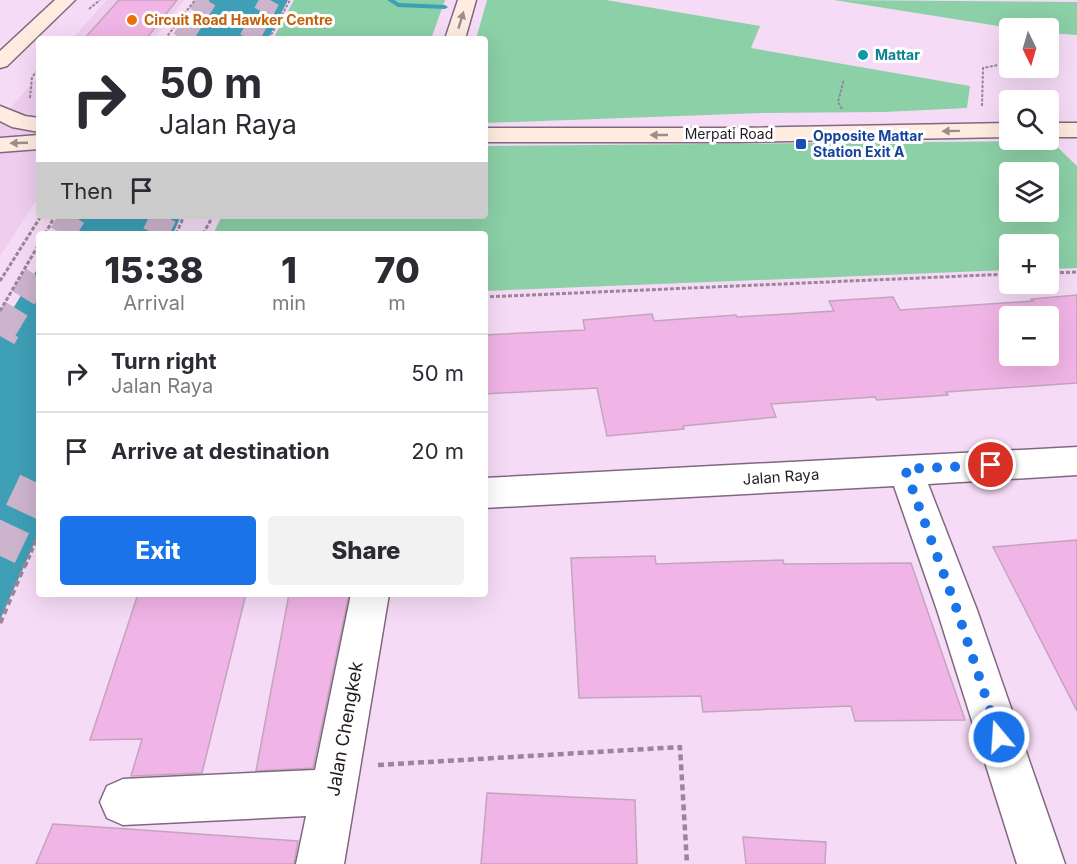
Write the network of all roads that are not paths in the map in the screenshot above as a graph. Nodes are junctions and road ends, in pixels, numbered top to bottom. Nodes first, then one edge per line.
1 (66, 0) edge
2 (466, 0) edge
3 (456, 36) edge
4 (22, 43) junction
5 (0, 62) edge
6 (0, 78) edge
7 (0, 113) edge
8 (36, 125) edge
9 (999, 130) edge
10 (1059, 130) edge
11 (1077, 130) edge
12 (488, 135) edge
13 (36, 142) edge
14 (0, 144) edge
15 (1077, 461) edge
16 (905, 469) junction
17 (488, 493) edge
18 (368, 597) edge
19 (336, 780) junction
20 (123, 802) dead end
21 (320, 864) edge
22 (1041, 864) edge

1 - 4 street
3 -> 2 street
4 - 5 street
4 - 6 street
7 - 8 street
9 -> 12 street, Merpati Road
10 - 11 street
13 -> 14 street
15 - 16 street, Jalan Raya
16 - 17 street, Jalan Raya
16 - 22 street
18 - 19 street, Jalan Chengkek
19 - 20 street
19 - 21 street, Jalan Chengkek

